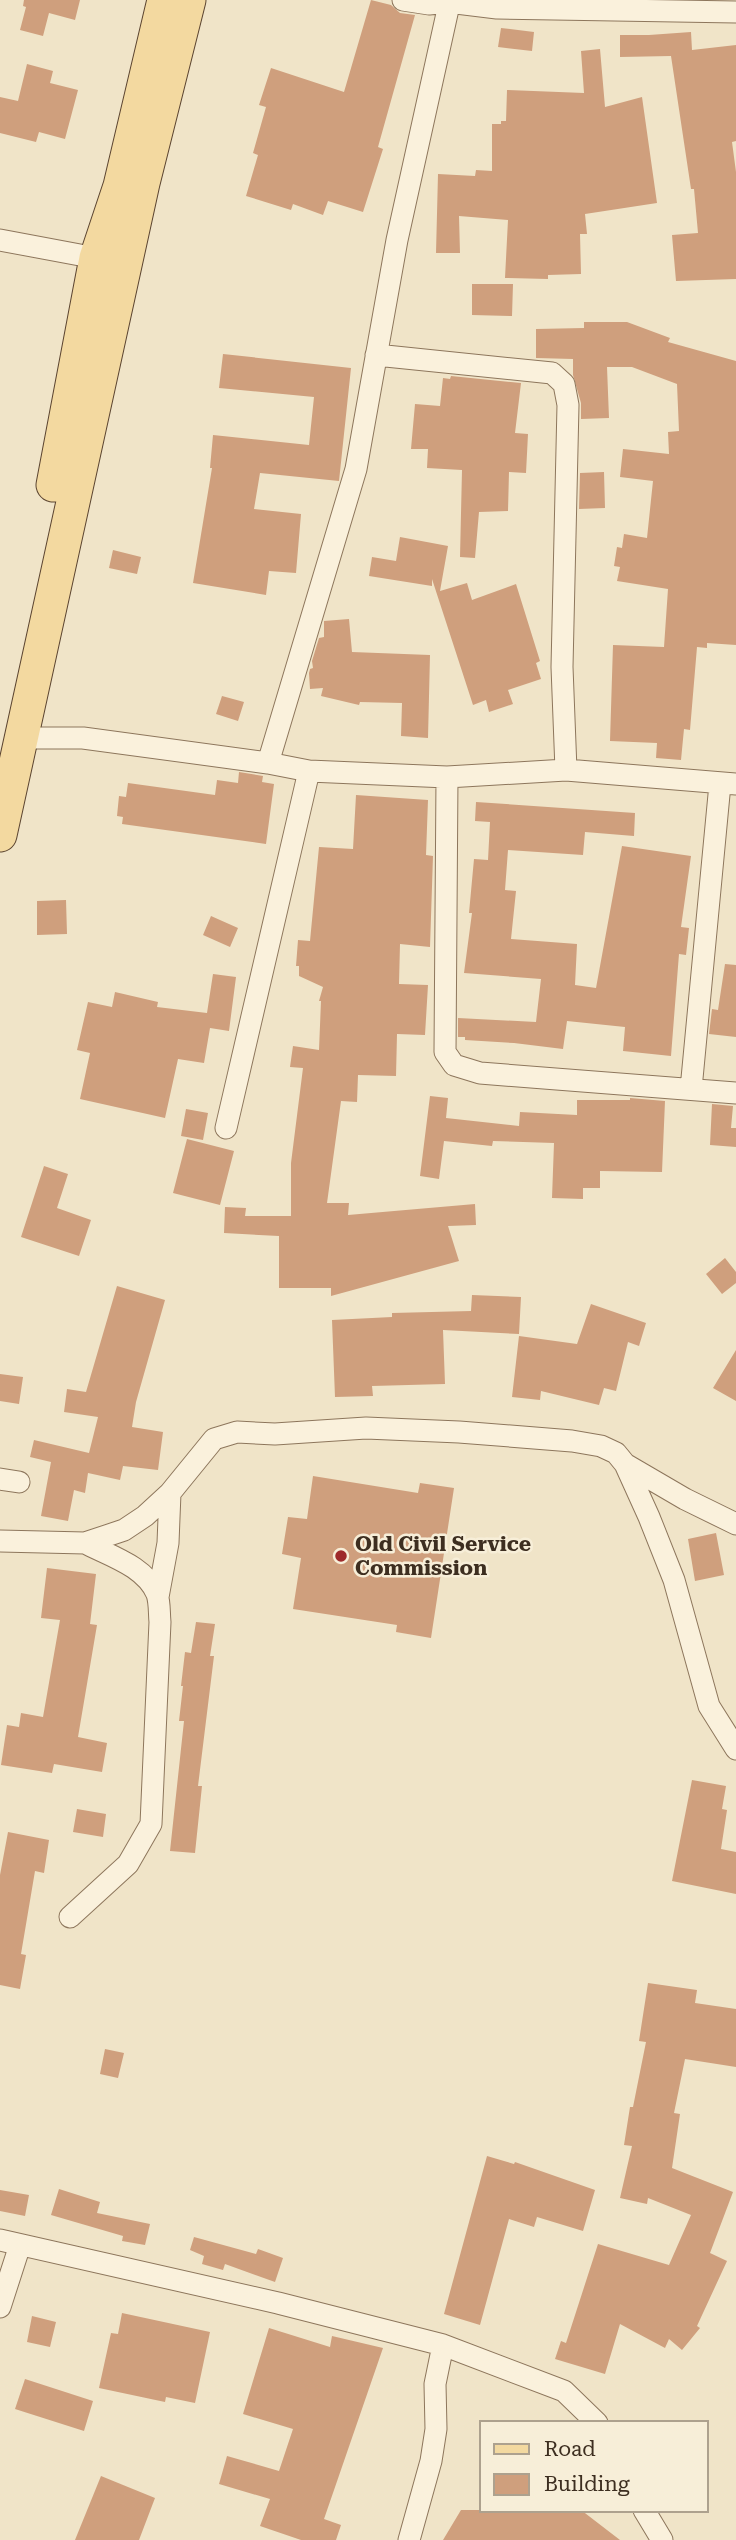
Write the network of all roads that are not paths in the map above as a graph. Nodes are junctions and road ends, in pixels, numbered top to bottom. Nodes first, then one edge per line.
1 (164, 0) edge
2 (189, 0) edge
3 (403, 0) edge
4 (449, 1) edge
5 (619, 5) edge
6 (736, 12) edge
7 (0, 240) edge
8 (96, 258) junction
9 (376, 355) junction
10 (11, 737) edge
11 (268, 763) junction
12 (566, 770) junction
13 (309, 771) junction
14 (447, 777) junction
15 (728, 784) edge
16 (0, 835) edge
17 (691, 1089) junction
18 (736, 1093) edge
19 (226, 1128) dead end
20 (625, 1464) junction
21 (170, 1493) junction
22 (736, 1524) edge
23 (0, 1541) edge
24 (86, 1543) junction
25 (158, 1597) junction
26 (736, 1749) edge
27 (71, 1917) dead end
28 (10, 2243) edge
29 (0, 2307) edge
30 (443, 2345) junction
31 (595, 2421) edge
32 (645, 2512) edge
33 (409, 2540) edge
34 (662, 2540) edge

1 - 8 main road
2 - 10 main road
3 - 4 street
4 - 5 street
4 - 9 street
5 - 6 street
7 - 8 street
8 - 10 main road
9 - 11 street
9 - 12 street
10 - 11 street
10 - 16 main road
11 - 13 street
12 - 14 street
12 - 15 street
13 - 14 street
13 - 19 street
14 - 17 street
15 - 17 street
17 - 18 street
20 - 21 street
20 - 22 street
20 - 26 street
21 - 24 street
21 - 25 street
23 - 24 street
24 - 25 street
25 - 27 street
28 - 29 street
28 - 30 street
30 - 31 street
30 - 33 street
32 - 34 street

